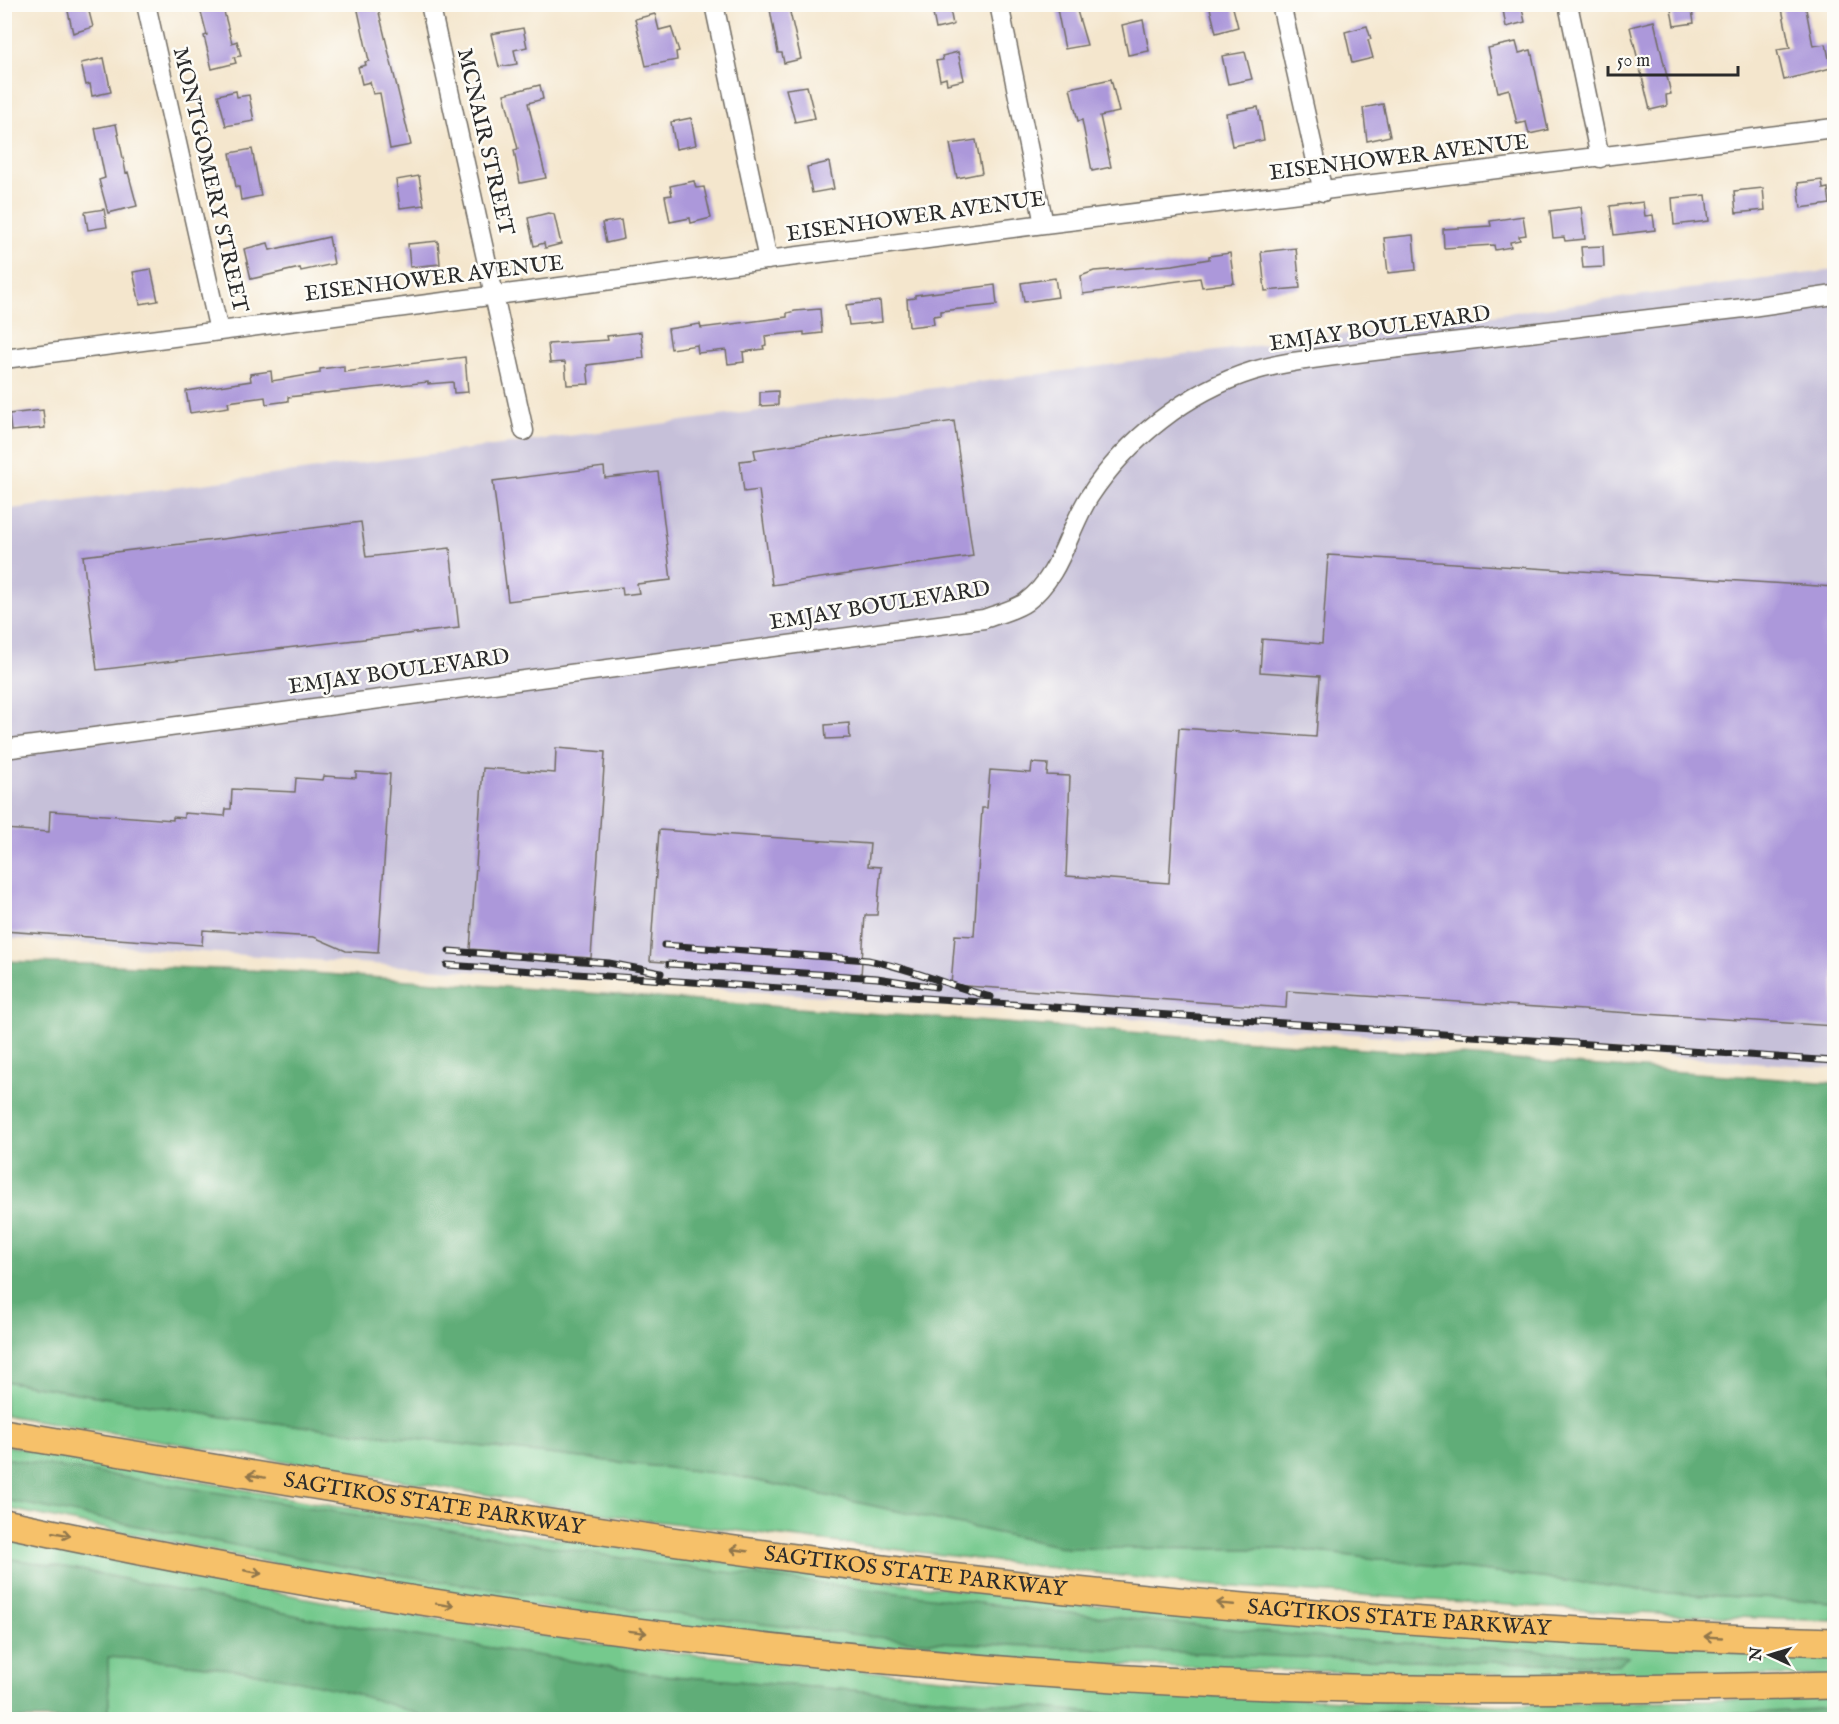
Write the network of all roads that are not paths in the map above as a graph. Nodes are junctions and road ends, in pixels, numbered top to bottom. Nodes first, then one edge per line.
1 (146, 4) edge
2 (430, 4) edge
3 (714, 4) edge
4 (999, 4) edge
5 (1281, 4) edge
6 (1568, 4) edge
7 (1834, 128) edge
8 (1600, 158) junction
9 (1323, 192) junction
10 (1044, 224) junction
11 (768, 260) junction
12 (1834, 295) edge
13 (495, 296) junction
14 (219, 331) junction
15 (4, 359) edge
16 (524, 431) dead end
17 (4, 748) edge
18 (4, 1433) edge
19 (4, 1523) edge
20 (1834, 1642) edge
21 (1834, 1685) edge

1 - 14 street, MONTGOMERY STREET
2 - 13 street, MCNAIR STREET
3 - 11 street
4 - 10 street
5 - 9 street
6 - 8 street
7 - 8 street, EISENHOWER AVENUE
8 - 9 street, EISENHOWER AVENUE
9 - 10 street, EISENHOWER AVENUE
10 - 11 street, EISENHOWER AVENUE
11 - 13 street, EISENHOWER AVENUE
12 - 17 street, EMJAY BOULEVARD
13 - 14 street, EISENHOWER AVENUE
13 - 16 street, MCNAIR STREET
14 - 15 street, EISENHOWER AVENUE
20 -> 18 highway, SAGTIKOS STATE PARKWAY
19 -> 21 highway

